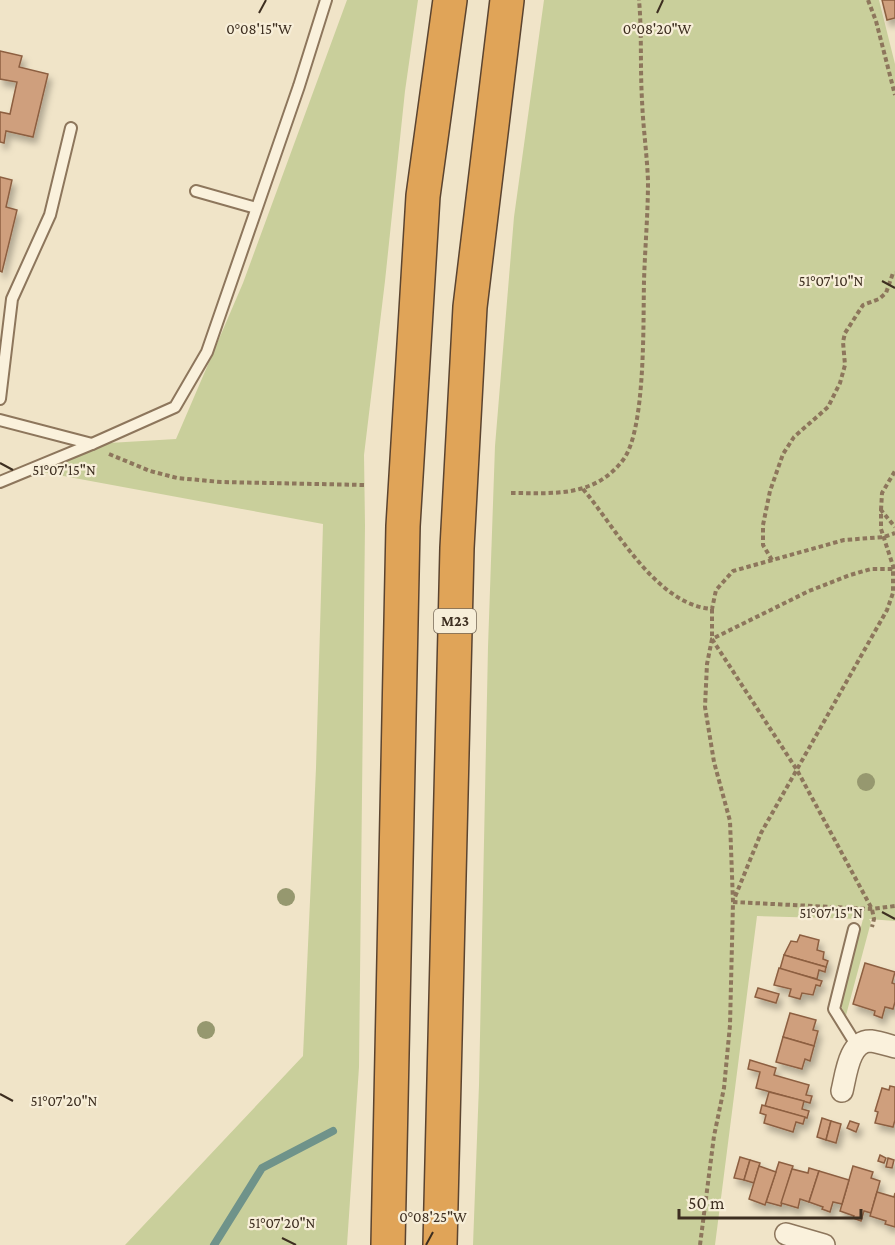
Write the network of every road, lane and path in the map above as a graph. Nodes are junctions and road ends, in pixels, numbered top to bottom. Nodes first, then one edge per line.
1 (326, 0) edge
2 (450, 0) edge
3 (507, 0) edge
4 (639, 0) edge
5 (868, 0) edge
6 (895, 95) edge
7 (71, 128) dead end
8 (196, 191) dead end
9 (256, 208) junction
10 (895, 273) edge
11 (0, 399) edge
12 (0, 420) edge
13 (92, 444) junction
14 (895, 471) edge
15 (0, 482) edge
16 (365, 485) dead end
17 (583, 489) junction
18 (511, 494) dead end
19 (881, 510) junction
20 (895, 527) edge
21 (895, 533) edge
22 (884, 537) junction
23 (772, 560) junction
24 (894, 569) edge
25 (712, 609) junction
26 (712, 639) junction
27 (797, 770) junction
28 (733, 902) junction
29 (895, 906) edge
30 (872, 909) junction
31 (874, 919) dead end
32 (854, 929) dead end
33 (857, 1046) junction
34 (895, 1047) edge
35 (842, 1091) dead end
36 (786, 1234) dead end
37 (388, 1245) edge
38 (440, 1245) edge
39 (700, 1245) edge
40 (824, 1245) edge

1 - 9 lane
2 - 37 highway
3 - 38 highway, M23
4 - 17 path
5 - 6 path
7 - 11 lane
8 - 9 lane
9 - 13 lane
10 - 23 path
12 - 13 lane
13 - 15 lane
13 - 16 path
14 - 19 path
17 - 18 path
17 - 25 path
19 - 20 path
19 - 22 path
21 - 22 path
22 - 23 path
22 - 24 path
23 - 25 path
24 - 26 path
24 - 27 path
25 - 26 path
26 - 27 path
26 - 28 path
27 - 28 path
27 - 30 path
28 - 30 path
28 - 39 path
29 - 30 path
30 - 31 path
32 - 33 lane
33 - 34 street
33 - 35 street
36 - 40 street

